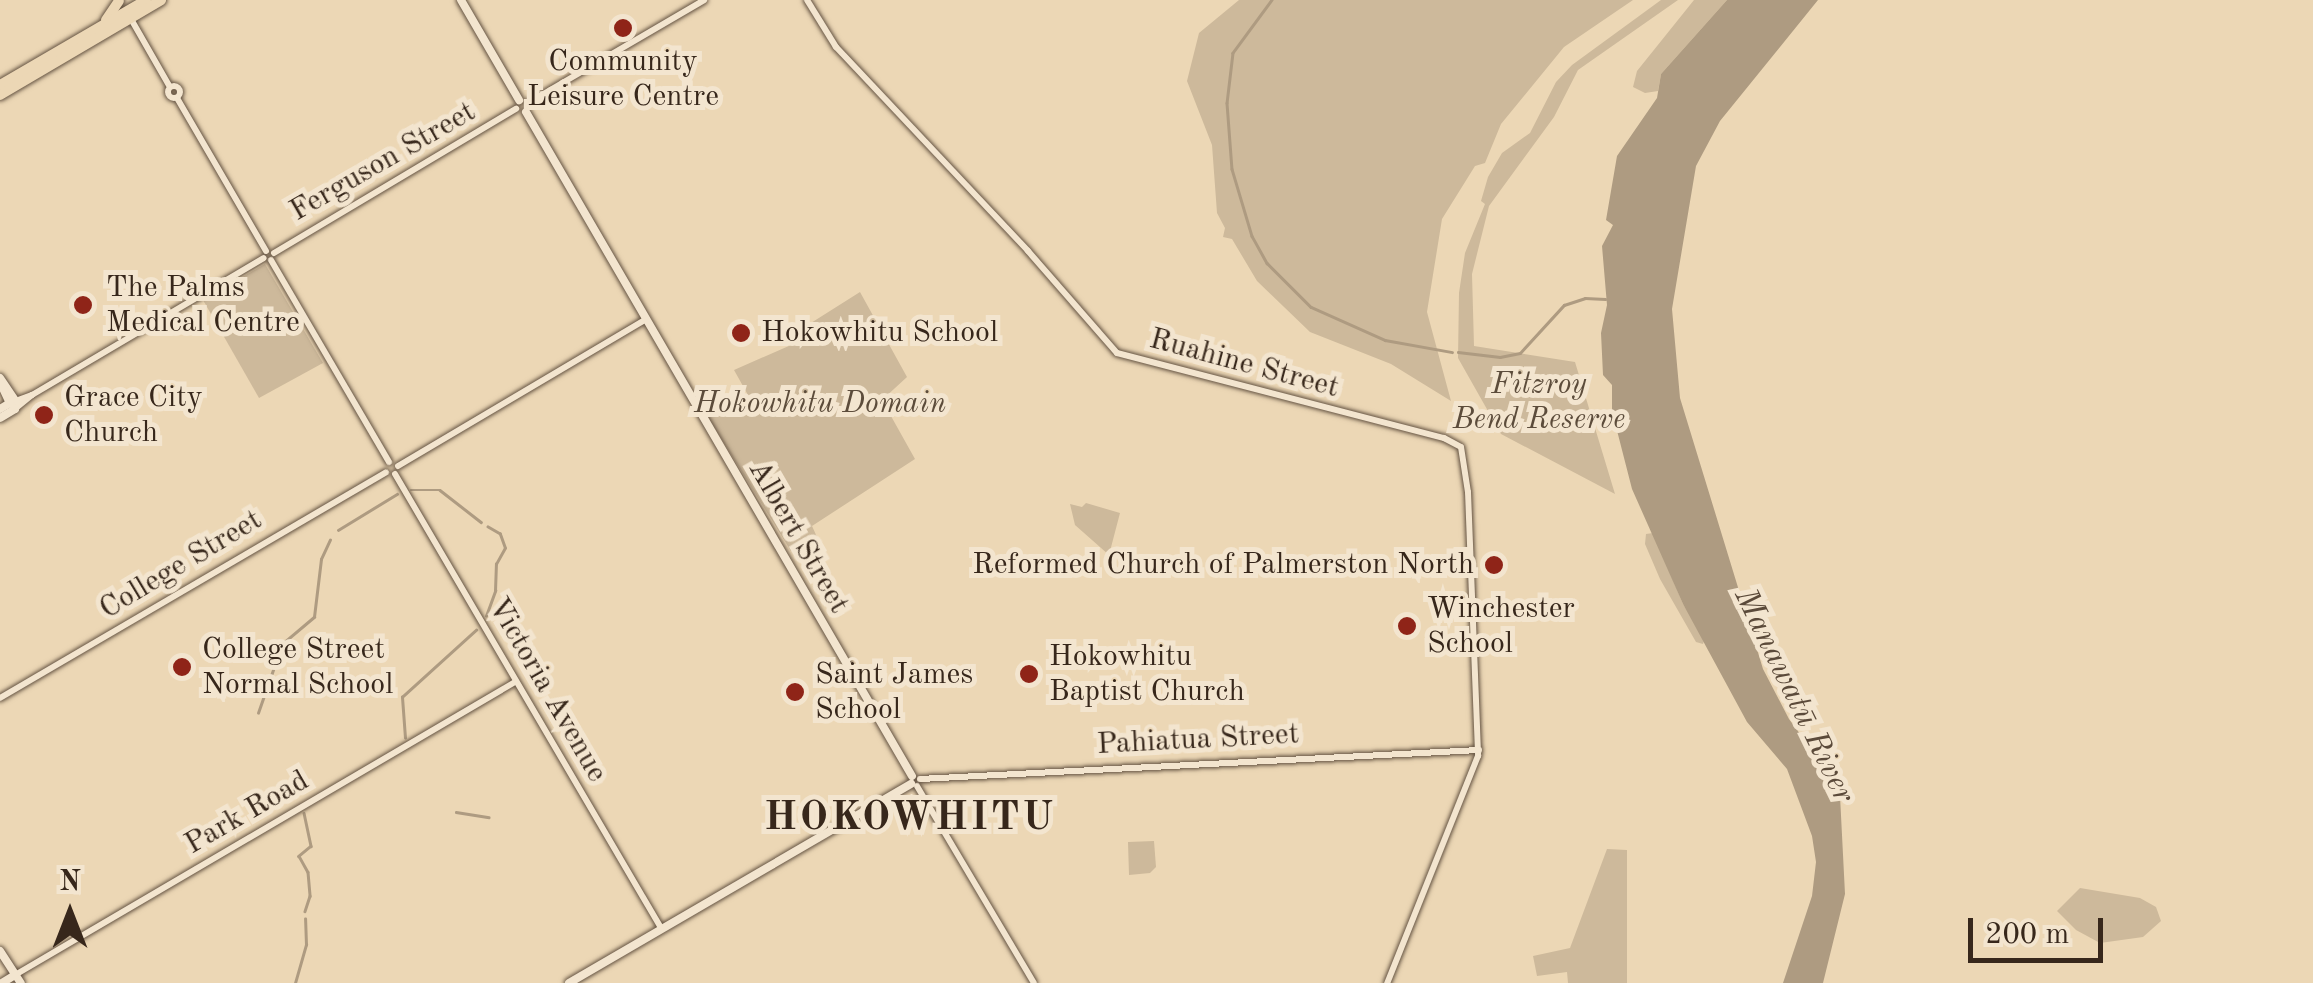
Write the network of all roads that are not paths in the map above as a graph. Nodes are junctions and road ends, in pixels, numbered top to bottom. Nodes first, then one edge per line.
1 (146, 0) edge
2 (161, 0) edge
3 (461, 0) edge
4 (704, 0) edge
5 (807, 0) edge
6 (119, 1) edge
7 (128, 15) junction
8 (94, 31) junction
9 (0, 85) edge
10 (0, 95) edge
11 (522, 106) junction
12 (269, 255) junction
13 (645, 320) junction
14 (0, 380) edge
15 (13, 405) junction
16 (0, 409) edge
17 (0, 418) edge
18 (389, 462) junction
19 (397, 470) junction
20 (386, 472) junction
21 (515, 682) junction
22 (0, 698) edge
23 (1479, 750) junction
24 (915, 781) junction
25 (661, 928) junction
26 (0, 950) edge
27 (18, 979) edge
28 (2, 983) edge
29 (569, 983) edge
30 (1034, 983) edge
31 (1387, 983) edge

1 - 7 highway
2 - 7 highway
3 - 11 main road, Albert Street
4 - 11 street, Ferguson Street
5 - 23 street, Ruahine Street
6 - 7 street
6 - 8 highway
7 - 8 highway
7 - 10 highway
7 - 12 street
8 - 9 highway
11 - 12 street, Ferguson Street
11 - 13 main road, Albert Street
12 - 15 street, Ferguson Street
12 - 18 street
13 - 19 street
13 - 24 main road, Albert Street
14 - 15 main road
15 - 16 main road, Ferguson Street
15 - 17 main road, Ferguson Street
18 - 19 street
18 - 20 street
19 - 20 street
19 - 21 street, Victoria Avenue
20 - 22 street, College Street
21 - 25 street, Victoria Avenue
21 - 27 street, Park Road
23 - 24 street, Pahiatua Street
23 - 31 street
24 - 25 main road
24 - 30 street, Albert Street
25 - 29 main road
26 - 27 main road
27 - 28 main road, Park Road

